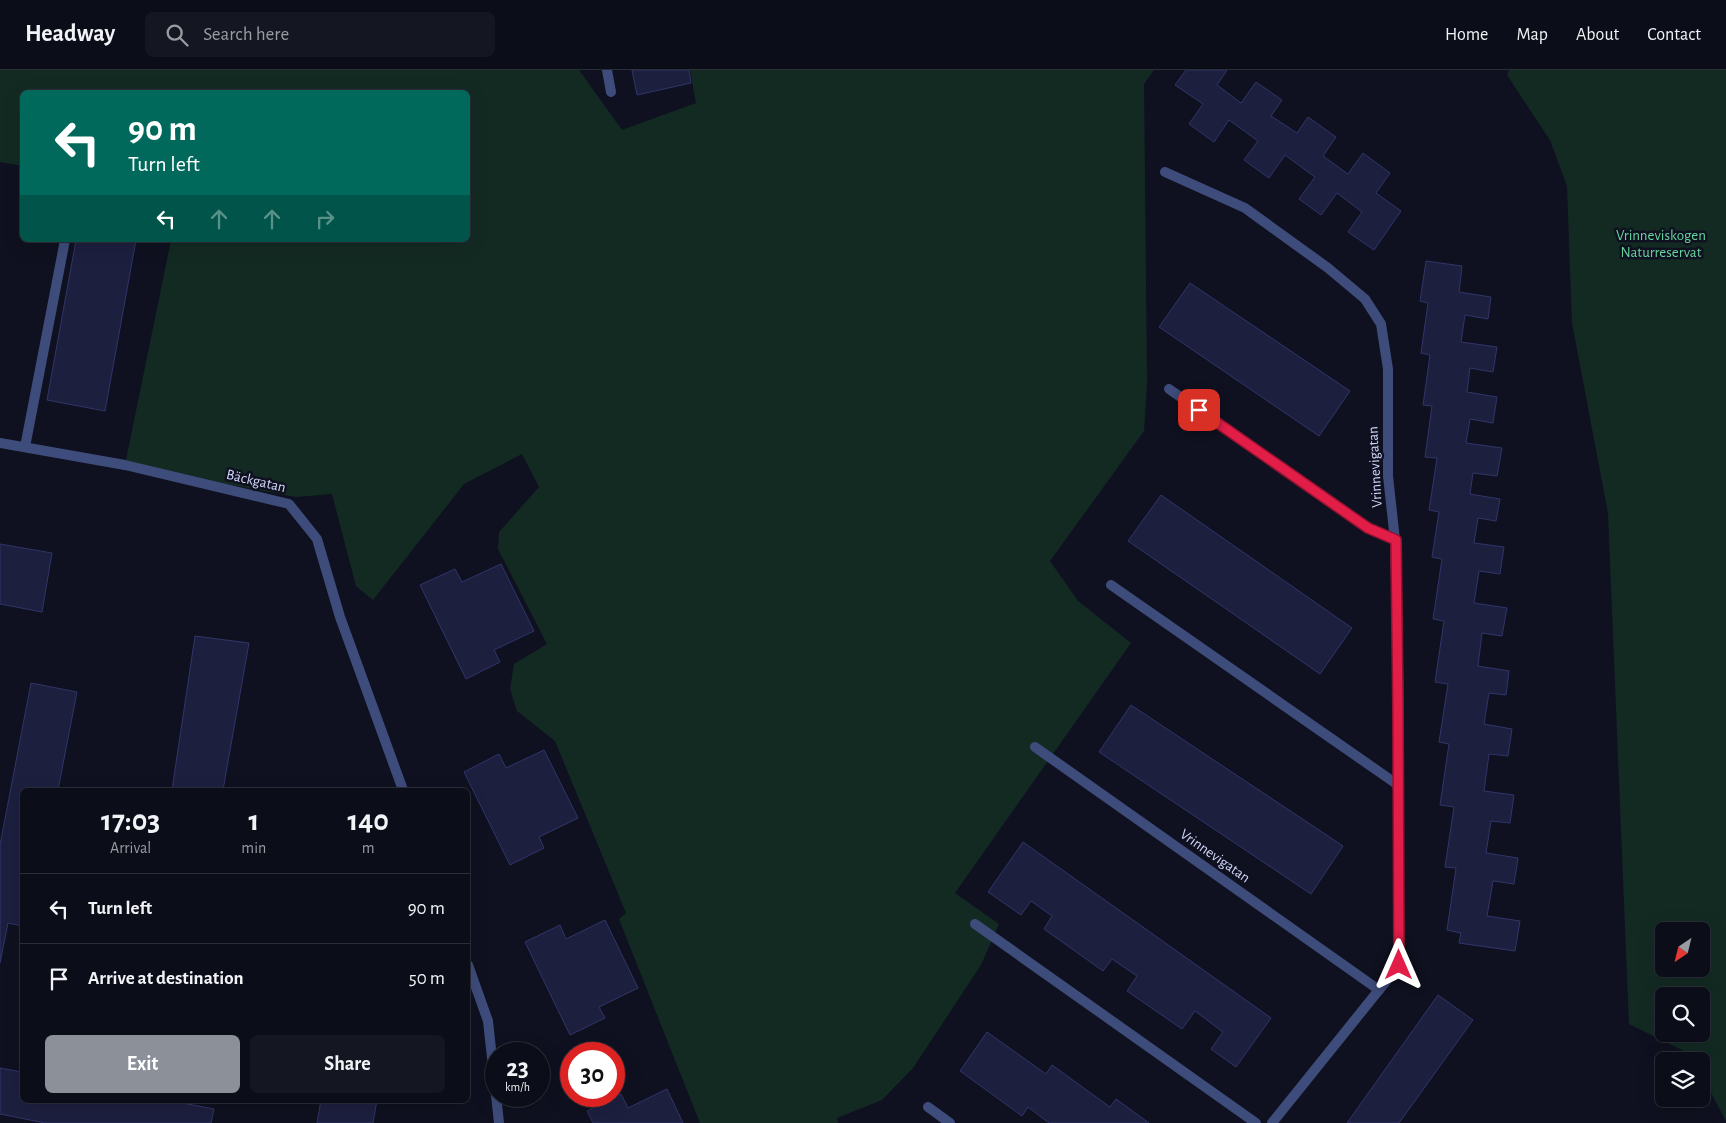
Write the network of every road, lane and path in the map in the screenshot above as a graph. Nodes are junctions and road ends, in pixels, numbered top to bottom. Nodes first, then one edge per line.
1 (607, 70) edge
2 (611, 92) dead end
3 (1165, 172) dead end
4 (65, 242) edge
5 (1169, 389) dead end
6 (0, 443) edge
7 (25, 447) junction
8 (1396, 540) junction
9 (1111, 585) dead end
10 (1035, 747) dead end
11 (1398, 785) junction
12 (403, 788) edge
13 (975, 924) dead end
14 (470, 971) edge
15 (1379, 990) junction
16 (928, 1107) dead end
17 (499, 1123) edge
18 (950, 1123) edge
19 (1256, 1123) edge
20 (1272, 1123) edge

1 - 2 street
3 - 8 street, Vrinnevigatan
4 - 7 street
5 - 8 street
6 - 7 street, Bäckgatan
7 - 12 street, Bäckgatan
8 - 11 street, Vrinnevigatan
9 - 11 street
10 - 15 street, Vrinnevigatan
11 - 15 street, Vrinnevigatan
13 - 19 street
14 - 17 street
15 - 20 street, Vrinnevigatan
16 - 18 street

